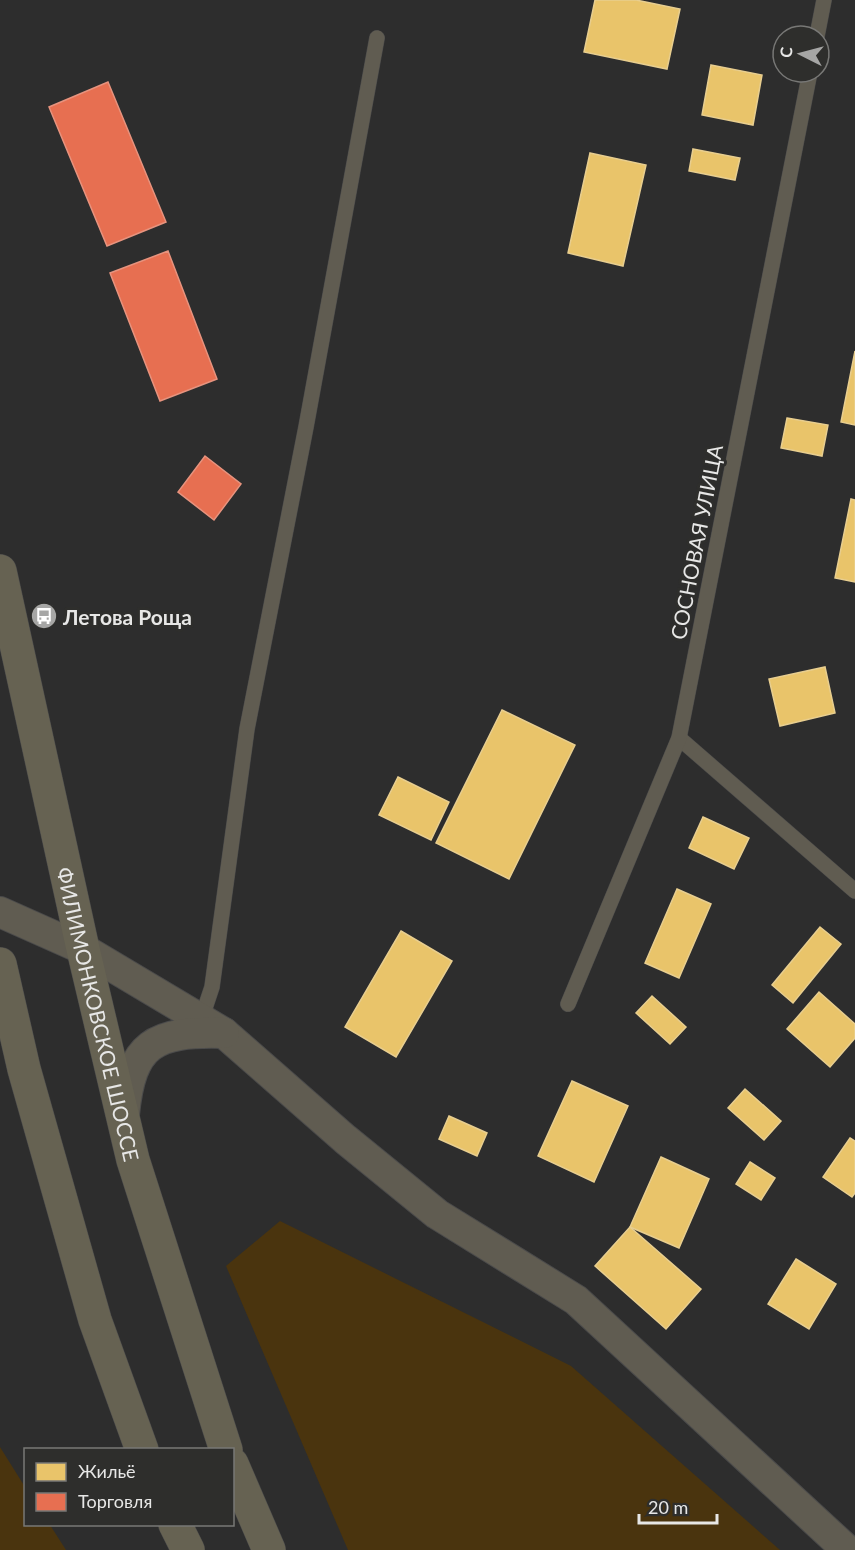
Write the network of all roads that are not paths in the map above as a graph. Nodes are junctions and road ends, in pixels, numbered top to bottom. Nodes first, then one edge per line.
1 (824, 0) edge
2 (819, 24) edge
3 (377, 38) dead end
4 (808, 84) edge
5 (0, 571) edge
6 (679, 738) junction
7 (855, 891) edge
8 (0, 912) edge
9 (83, 950) junction
10 (0, 964) edge
11 (568, 1004) dead end
12 (212, 1027) junction
13 (123, 1121) junction
14 (141, 1448) edge
15 (226, 1448) edge
16 (234, 1469) edge
17 (176, 1526) edge
18 (188, 1550) edge
19 (269, 1550) edge
20 (847, 1550) edge

1 - 2 lane
3 - 12 lane
4 - 6 lane, СОСНОВАЯ УЛИЦА
5 - 9 main road, ФИЛИМОНКОВСКОЕ ШОССЕ
6 - 7 lane
6 - 11 lane, СОСНОВАЯ УЛИЦА
8 - 9 street
9 - 12 street
9 - 13 main road, ФИЛИМОНКОВСКОЕ ШОССЕ
10 - 14 main road
12 - 13 street
12 - 20 street
13 - 15 main road, ФИЛИМОНКОВСКОЕ ШОССЕ
16 - 19 main road
17 - 18 main road

